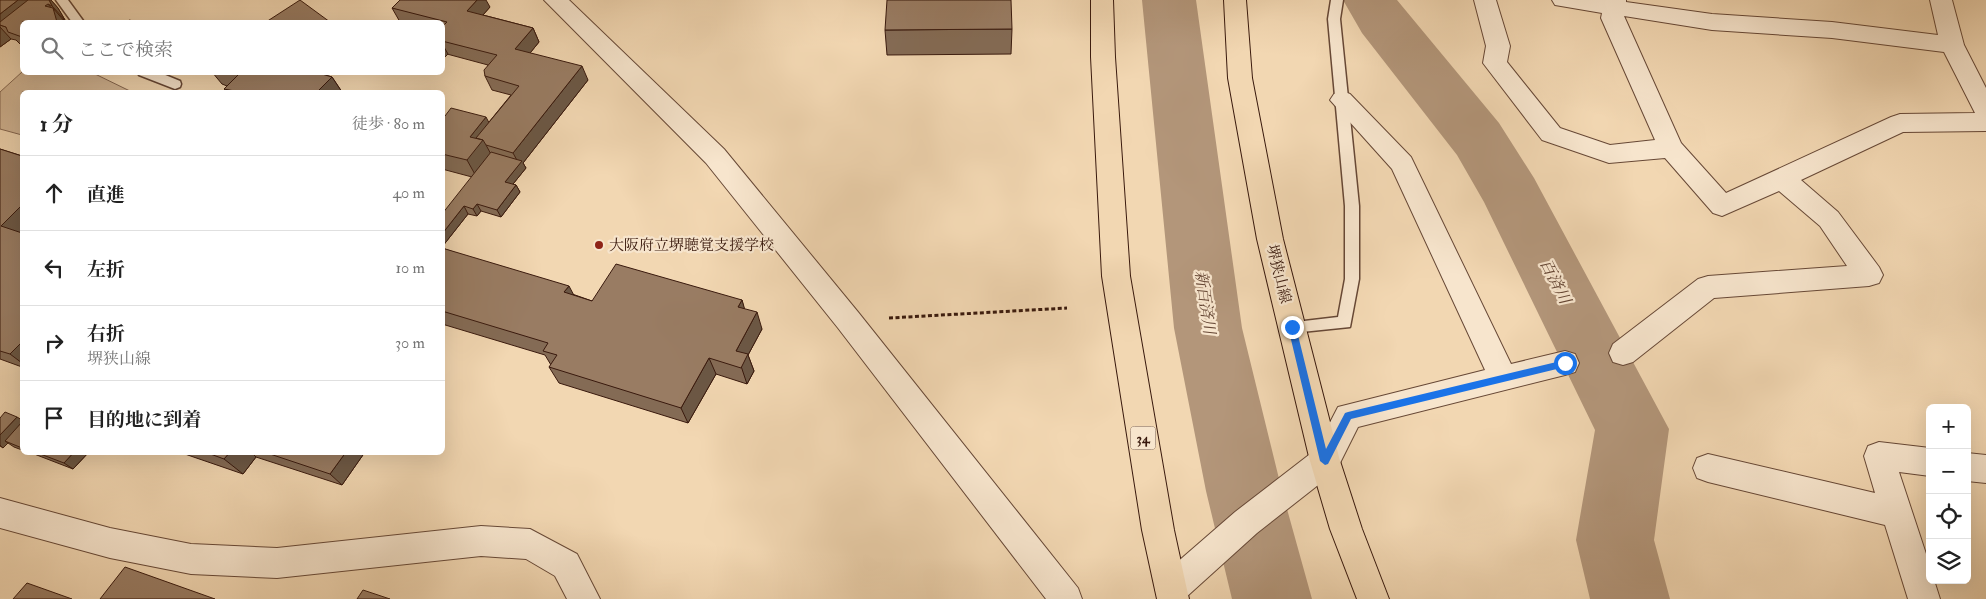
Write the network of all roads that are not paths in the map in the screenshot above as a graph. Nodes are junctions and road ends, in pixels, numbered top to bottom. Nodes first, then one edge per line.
1 (62, 0) edge
2 (555, 0) edge
3 (1102, 0) edge
4 (1235, 0) edge
5 (1337, 0) edge
6 (1485, 0) edge
7 (1563, 0) edge
8 (1941, 0) edge
9 (1614, 4) edge
10 (1712, 11) edge
11 (77, 20) edge
12 (1952, 45) junction
13 (152, 75) edge
14 (175, 84) dead end
15 (1342, 100) junction
16 (1986, 111) edge
17 (1986, 122) edge
18 (1670, 148) junction
19 (1782, 179) junction
20 (1292, 327) junction
21 (1623, 353) dead end
22 (1565, 363) dead end
23 (1503, 378) junction
24 (1325, 461) junction
25 (1926, 462) edge
26 (1971, 467) edge
27 (1708, 468) dead end
28 (1986, 469) edge
29 (0, 513) edge
30 (1897, 513) junction
31 (1168, 596) edge
32 (584, 599) edge
33 (1066, 599) edge
34 (1372, 599) edge
35 (1924, 599) edge

1 - 11 lane
2 - 33 street
3 - 31 main road, 34
4 - 20 main road, 堺狭山線
5 - 15 lane
6 - 18 street
7 - 9 street
8 - 12 street
9 - 10 street
9 - 18 street
10 - 12 street
12 - 16 street
13 - 14 lane
15 - 20 lane
15 - 23 street
17 - 19 street
18 - 19 street
19 - 21 street
20 - 24 main road, 堺狭山線
22 - 23 street
23 - 24 street
24 - 31 street
24 - 34 main road, 堺狭山線
25 - 30 street
26 - 28 street
27 - 30 street
29 - 32 street
30 - 35 street

